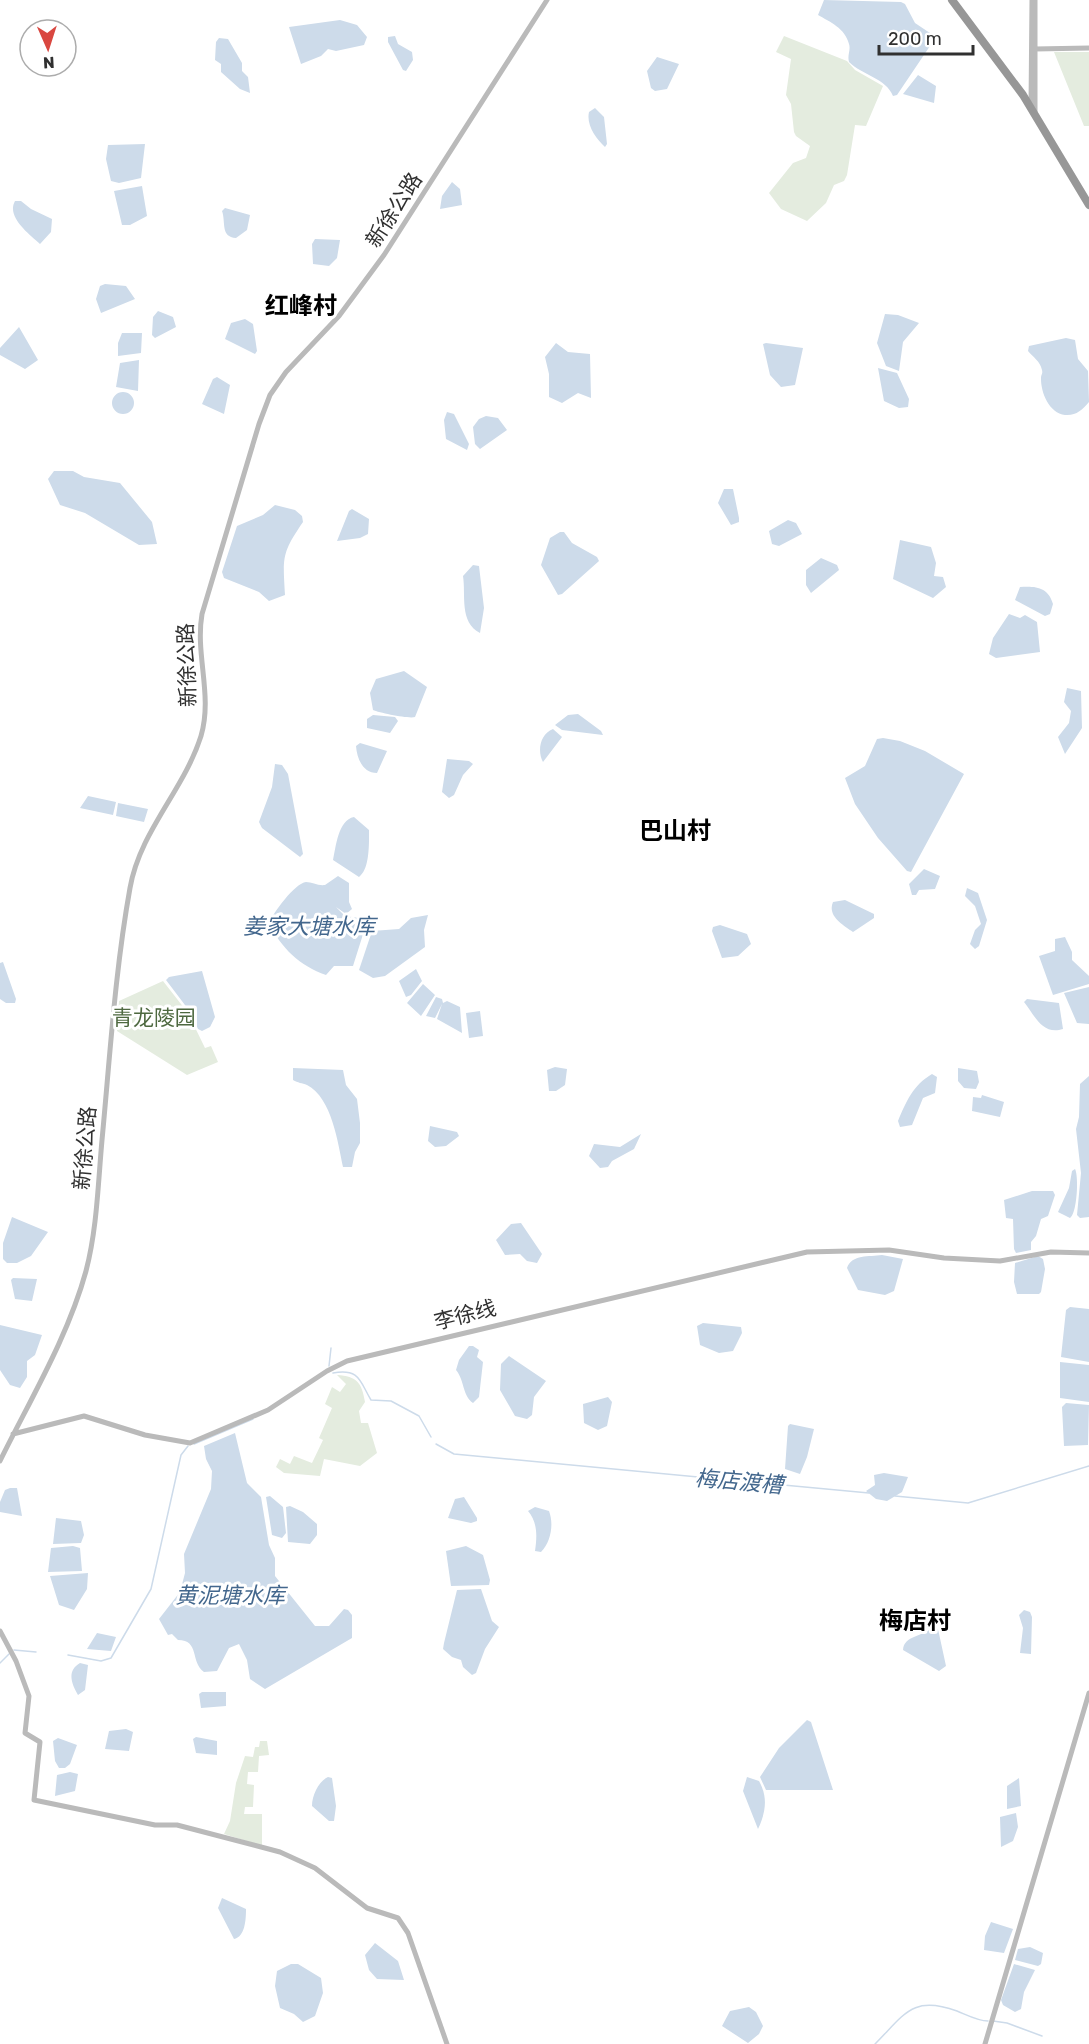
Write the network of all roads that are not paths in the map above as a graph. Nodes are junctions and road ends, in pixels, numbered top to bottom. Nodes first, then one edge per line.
1 (547, 0) edge
2 (952, 0) edge
3 (1034, 0) edge
4 (1089, 48) edge
5 (1035, 50) junction
6 (1033, 110) junction
7 (1089, 205) edge
8 (1089, 1253) edge
9 (13, 1434) junction
10 (0, 1461) edge
11 (0, 1631) edge
12 (1089, 1693) edge
13 (447, 2044) edge
14 (985, 2044) edge

1 - 9 main road, 新徐公路
2 - 6 highway
3 - 5 main road
3 - 6 main road
4 - 5 main road
5 - 6 main road
6 - 7 highway
8 - 9 main road, 李徐线
9 - 10 main road, 新徐公路
11 - 13 main road
12 - 14 main road

